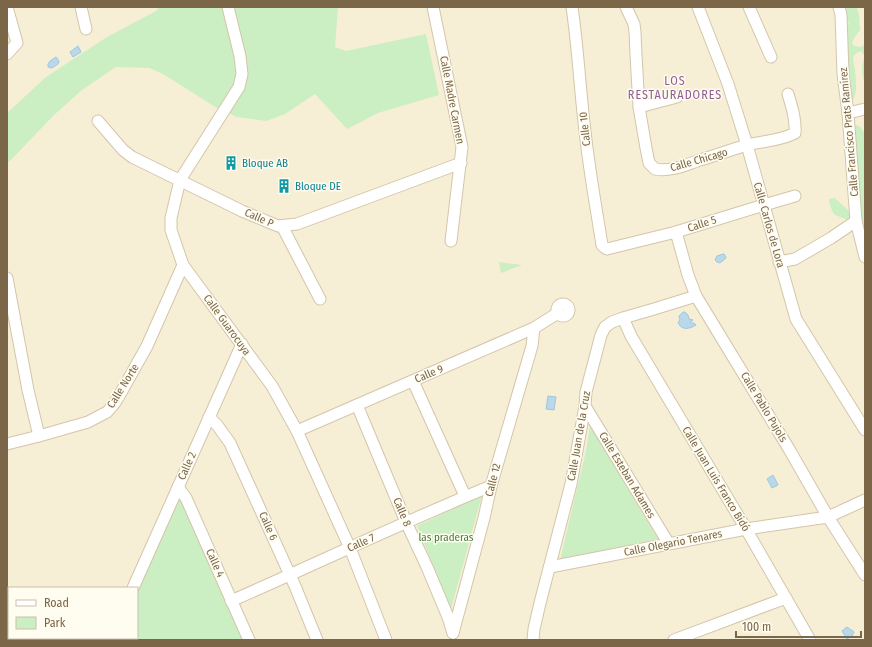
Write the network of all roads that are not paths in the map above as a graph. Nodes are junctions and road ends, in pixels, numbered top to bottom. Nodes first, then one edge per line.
1 (7, 7) edge
2 (81, 7) edge
3 (228, 7) edge
4 (433, 7) edge
5 (572, 7) edge
6 (626, 7) edge
7 (698, 7) edge
8 (749, 7) edge
9 (839, 7) edge
10 (86, 29) dead end
11 (7, 54) edge
12 (771, 57) dead end
13 (788, 94) dead end
14 (676, 97) dead end
15 (639, 106) junction
16 (865, 110) edge
17 (848, 113) junction
18 (98, 121) dead end
19 (747, 145) junction
20 (461, 163) junction
21 (180, 180) junction
22 (795, 196) dead end
23 (764, 205) junction
24 (856, 221) junction
25 (282, 226) junction
26 (676, 232) junction
27 (451, 241) dead end
28 (607, 248) joint
29 (865, 257) edge
30 (779, 262) junction
31 (183, 265) junction
32 (7, 278) edge
33 (696, 296) junction
34 (320, 299) dead end
35 (558, 313) dead end
36 (623, 318) junction
37 (534, 328) junction
38 (242, 344) junction
39 (413, 381) junction
40 (357, 405) junction
41 (585, 406) junction
42 (209, 417) junction
43 (865, 430) edge
44 (298, 431) junction
45 (39, 436) junction
46 (7, 444) edge
47 (491, 486) junction
48 (178, 487) junction
49 (465, 496) junction
50 (865, 500) edge
51 (828, 517) junction
52 (406, 522) junction
53 (746, 529) junction
54 (669, 544) junction
55 (350, 548) junction
56 (550, 567) junction
57 (865, 575) edge
58 (290, 576) junction
59 (133, 587) edge
60 (786, 598) junction
61 (231, 601) junction
62 (454, 636) edge
63 (249, 640) edge
64 (317, 640) edge
65 (386, 640) edge
66 (533, 640) edge
67 (674, 640) edge
68 (810, 640) edge

1 - 11 street
2 - 10 street
3 - 21 street, Calle Guarocuya
4 - 20 street, Calle Madre Carmen
5 - 28 street, Calle 10
6 - 15 street, Calle Chicago
7 - 19 street, Calle Carlos de Lora
8 - 12 street
9 - 17 street, Calle Francisco Prats Ramírez
13 - 19 street, Calle Chicago
14 - 15 street
15 - 19 street, Calle Chicago
16 - 17 street
17 - 24 street, Calle Francisco Prats Ramírez
18 - 21 street, Calle P
19 - 23 street, Calle Carlos de Lora
20 - 25 street, Calle P
20 - 27 street, Calle Madre Carmen
21 - 25 street, Calle P
21 - 31 street, Calle Guarocuya
22 - 23 street, Calle 5
23 - 26 street, Calle 5
23 - 30 street, Calle Carlos de Lora
24 - 29 street, Calle Francisco Prats Ramírez
24 - 30 street
25 - 34 street
26 - 28 street, Calle 5
26 - 33 street, Calle Pablo Pujols
30 - 43 street, Calle Carlos de Lora
31 - 38 street, Calle Guarocuya
31 - 45 street, Calle Norte
32 - 45 street
33 - 36 street, Calle Juan de la Cruz
33 - 51 street, Calle Pablo Pujols
35 - 37 street, Calle 9
36 - 41 street, Calle Juan de la Cruz
36 - 53 street, Calle Juan Luis Franco Bidó
37 - 39 street, Calle 9
37 - 47 street, Calle 12
38 - 42 street, Calle 2
38 - 44 street, Calle Guarocuya
39 - 40 street, Calle 9
39 - 49 street
40 - 44 street, Calle 9
40 - 52 street, Calle 8
41 - 54 street, Calle Esteban Adames
41 - 56 street, Calle Juan de la Cruz
42 - 48 street, Calle 2
42 - 58 street, Calle 6
44 - 55 street, Calle Guarocuya
45 - 46 street, Calle Norte
47 - 49 street, Calle 7
47 - 62 street, Calle 12
48 - 59 street, Calle 2
48 - 61 street, Calle 4
49 - 52 street, Calle 7
50 - 51 street, Calle Olegario Tenares
51 - 53 street, Calle Olegario Tenares
51 - 57 street, Calle Pablo Pujols
52 - 55 street, Calle 7
52 - 62 street, Calle 8
53 - 54 street, Calle Olegario Tenares
53 - 60 street, Calle Juan Luis Franco Bidó
54 - 56 street, Calle Olegario Tenares
55 - 58 street, Calle 7
55 - 65 street, Calle Guarocuya
56 - 66 street, Calle Juan de la Cruz
58 - 61 street, Calle 7
58 - 64 street, Calle 6
60 - 67 street
60 - 68 street, Calle Juan Luis Franco Bidó
61 - 63 street, Calle 4

